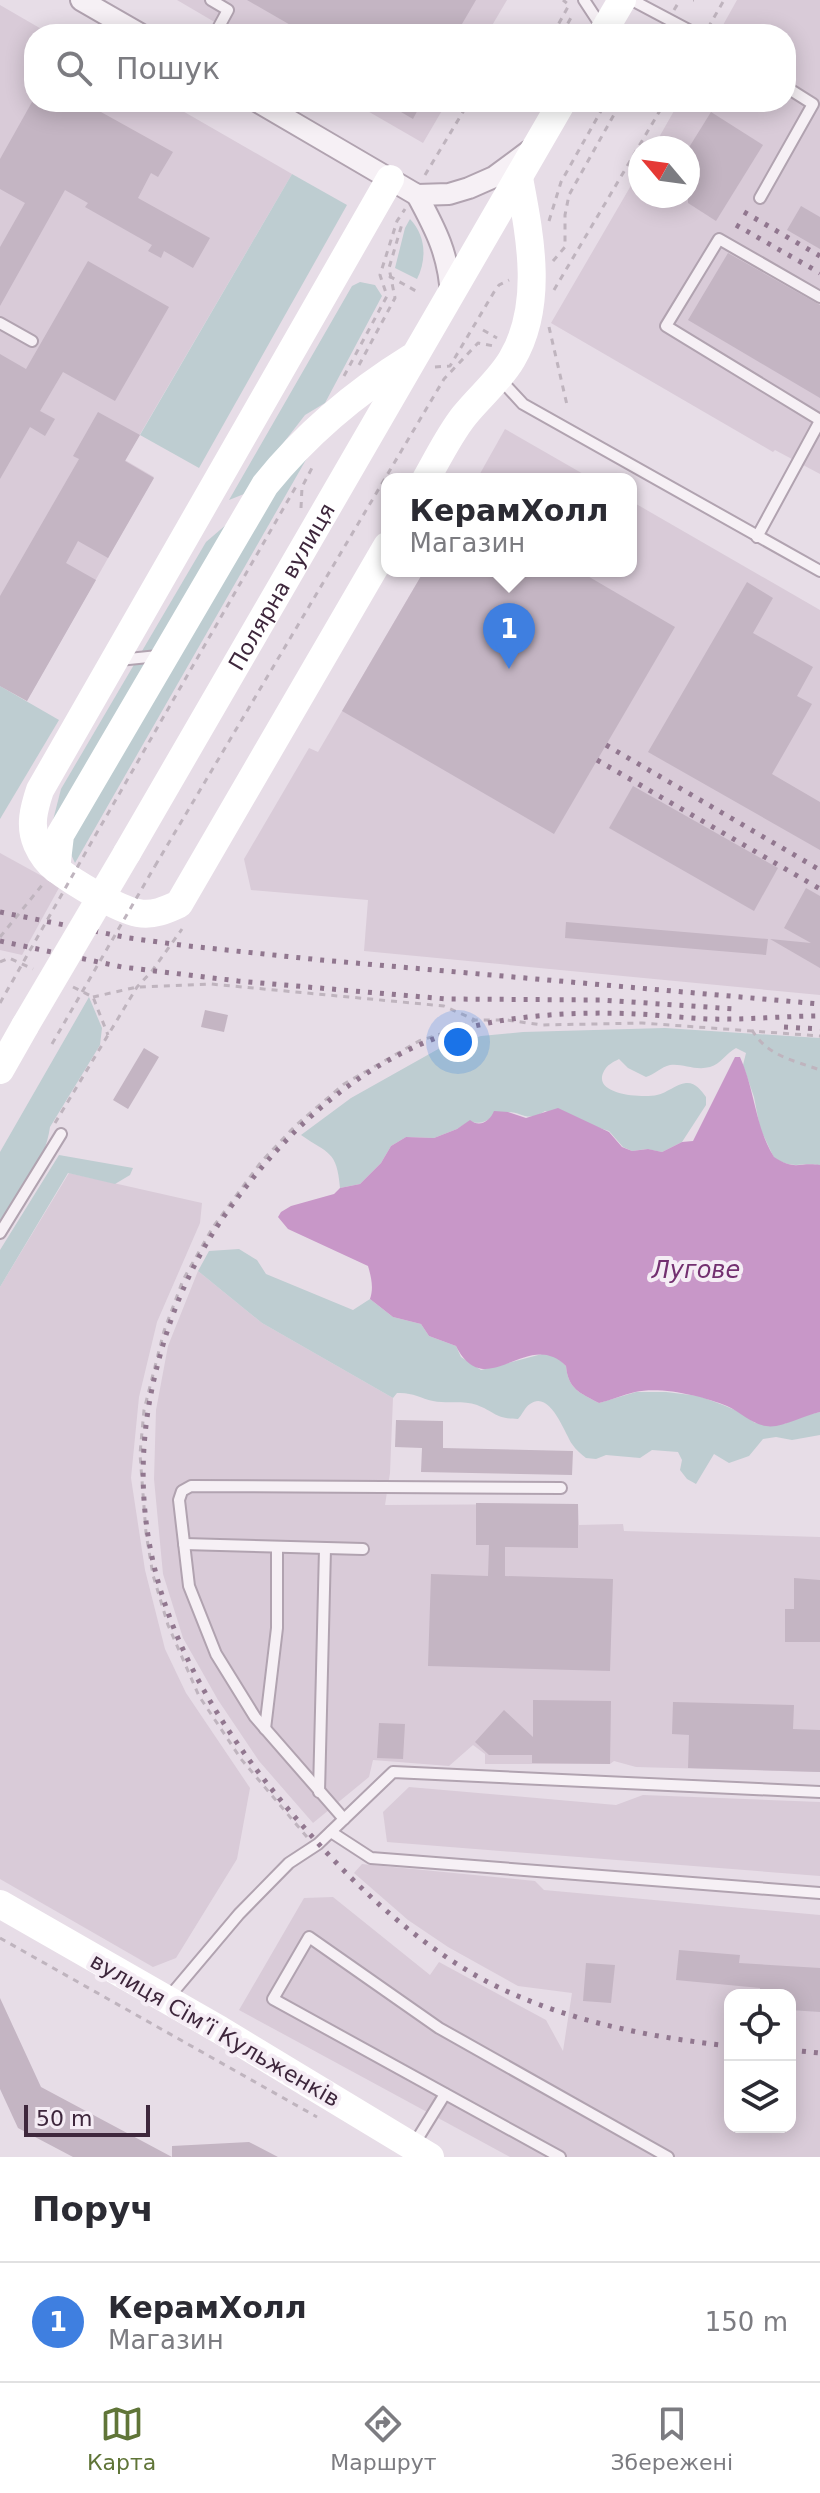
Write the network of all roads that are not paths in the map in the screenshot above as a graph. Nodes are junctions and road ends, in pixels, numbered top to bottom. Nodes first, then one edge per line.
1 (81, 0) edge
2 (211, 0) edge
3 (584, 0) edge
4 (622, 0) edge
5 (632, 0) edge
6 (123, 24) edge
7 (220, 24) edge
8 (598, 24) edge
9 (608, 24) edge
10 (677, 24) edge
11 (796, 93) edge
12 (275, 112) edge
13 (556, 112) edge
14 (538, 144) junction
15 (519, 178) junction
16 (407, 189) junction
17 (760, 198) dead end
18 (451, 296) junction
19 (820, 297) edge
20 (0, 323) edge
21 (32, 341) dead end
22 (416, 355) junction
23 (498, 377) junction
24 (820, 421) edge
25 (430, 473) edge
26 (265, 485) junction
27 (185, 537) junction
28 (757, 537) junction
29 (381, 557) edge
30 (820, 571) edge
31 (164, 655) junction
32 (115, 661) junction
33 (56, 869) junction
34 (0, 1070) edge
35 (56, 1132) road end
36 (0, 1233) edge
37 (561, 1488) dead end
38 (184, 1544) junction
39 (277, 1547) junction
40 (325, 1549) junction
41 (363, 1549) dead end
42 (265, 1729) junction
43 (319, 1792) junction
44 (820, 1792) edge
45 (344, 1819) junction
46 (331, 1832) junction
47 (820, 1893) edge
48 (0, 1904) edge
49 (166, 2000) junction
50 (445, 2094) junction
51 (421, 2152) edge
52 (560, 2157) edge
53 (668, 2157) edge

1 - 6 street
2 - 7 lane
3 - 8 lane
4 - 9 street
5 - 10 lane
11 - 17 lane
12 - 16 street
13 - 14 street, Полярна вулиця
14 - 15 street, Полярна вулиця
14 - 16 street
15 - 18 street, Полярна вулиця
15 - 23 street
16 - 18 street
16 - 27 street
18 - 22 street, Полярна вулиця
19 - 24 lane
20 - 21 lane
22 - 26 street
22 - 34 street, Полярна вулиця, bridge
23 - 25 street
23 - 28 lane
24 - 28 lane
26 - 27 street
26 - 31 street
27 - 32 street
28 - 30 lane
29 - 33 street
31 - 32 lane
31 - 33 street
32 - 33 street
35 - 36 lane
37 - 38 lane
38 - 39 lane
38 - 42 lane
39 - 40 lane
39 - 42 lane
40 - 41 lane
40 - 43 lane
42 - 43 lane
43 - 45 lane
44 - 45 lane
45 - 46 lane
46 - 47 lane
46 - 49 lane
48 - 49 street, вулиця Сімʼї Кульженків
49 - 51 street, вулиця Сімʼї Кульженків
50 - 51 lane
50 - 52 lane
50 - 53 lane

